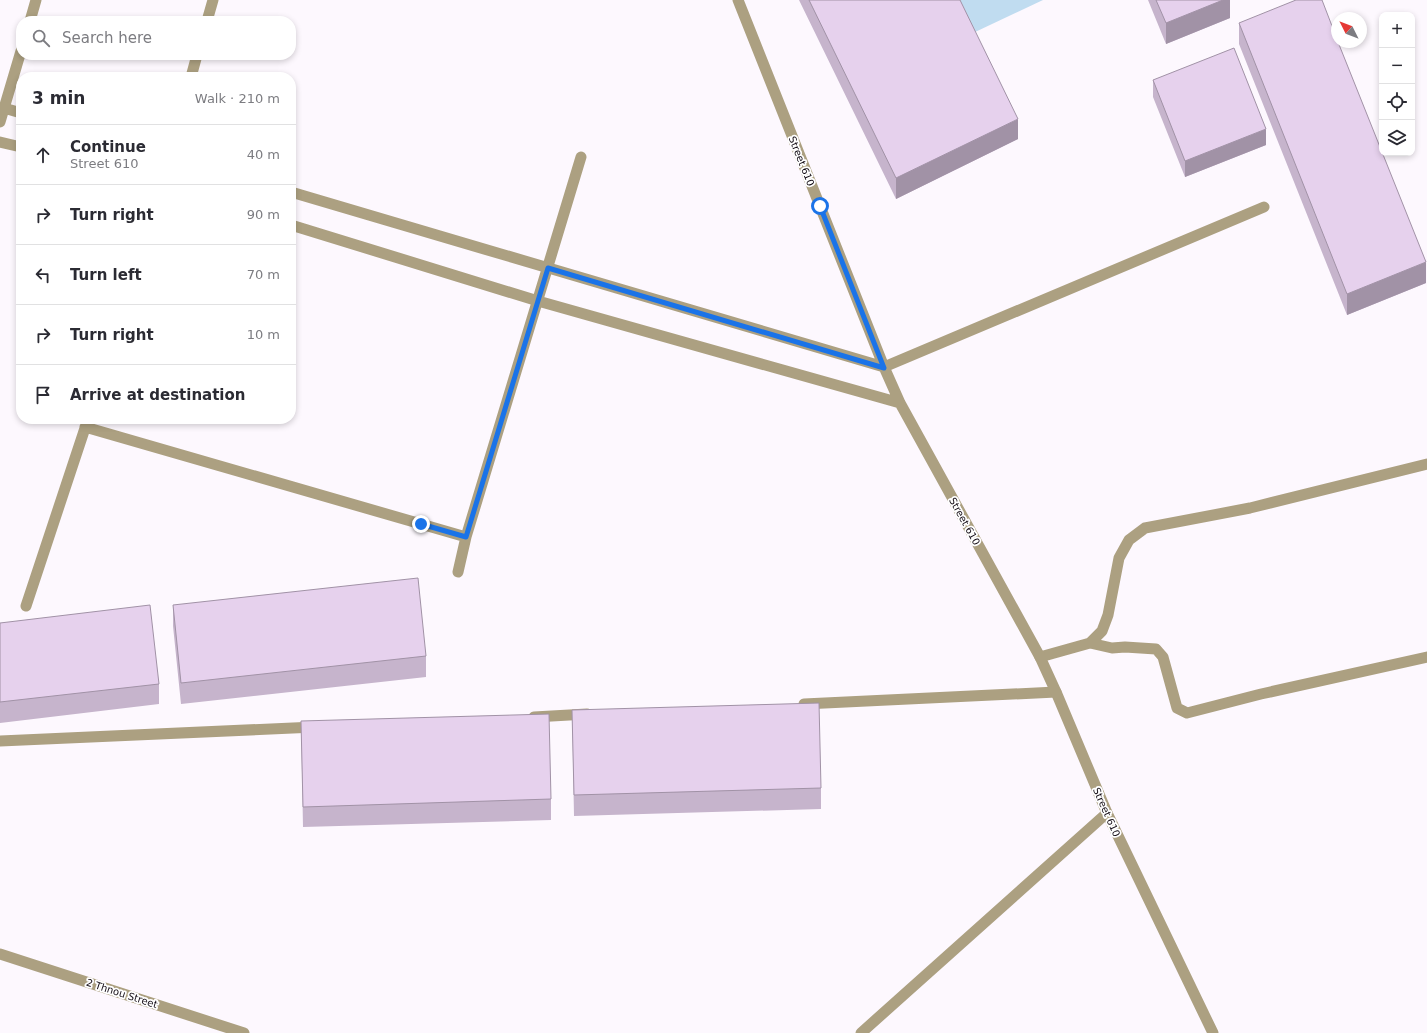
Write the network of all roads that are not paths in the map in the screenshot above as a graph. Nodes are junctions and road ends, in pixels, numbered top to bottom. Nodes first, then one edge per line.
1 (36, 0) edge
2 (213, 0) edge
3 (738, 0) edge
4 (31, 16) edge
5 (208, 16) edge
6 (18, 60) edge
7 (196, 60) edge
8 (192, 72) edge
9 (4, 108) junction
10 (16, 112) edge
11 (0, 122) edge
12 (0, 142) edge
13 (16, 146) edge
14 (581, 157) dead end
15 (296, 193) edge
16 (1264, 207) dead end
17 (296, 227) edge
18 (548, 268) junction
19 (538, 301) junction
20 (884, 368) junction
21 (900, 403) junction
22 (86, 424) edge
23 (89, 424) edge
24 (1427, 464) edge
25 (466, 537) junction
26 (458, 572) dead end
27 (26, 606) dead end
28 (1090, 643) junction
29 (1040, 657) junction
30 (1427, 657) edge
31 (1056, 692) junction
32 (794, 704) edge
33 (596, 714) edge
34 (524, 717) edge
35 (326, 726) edge
36 (0, 741) edge
37 (1107, 813) junction
38 (0, 954) edge
39 (244, 1033) edge
40 (860, 1033) edge
41 (1213, 1033) edge

1 - 4 street
2 - 5 street
3 - 20 street, Street 610
6 - 9 street
7 - 8 street
9 - 10 street
9 - 11 street
12 - 13 street
14 - 18 street
15 - 18 street
16 - 20 street
17 - 19 street
18 - 19 street
18 - 20 street
19 - 21 street
19 - 25 street
20 - 21 street, Street 610
21 - 29 street, Street 610
22 - 27 street
23 - 25 street
24 - 28 street
25 - 26 street
28 - 29 street
28 - 30 street
29 - 31 street, Street 610
31 - 32 street
31 - 37 street, Street 610
33 - 34 street
35 - 36 street
37 - 40 street
37 - 41 street, Street 610
38 - 39 street, 2 Thnou Street

